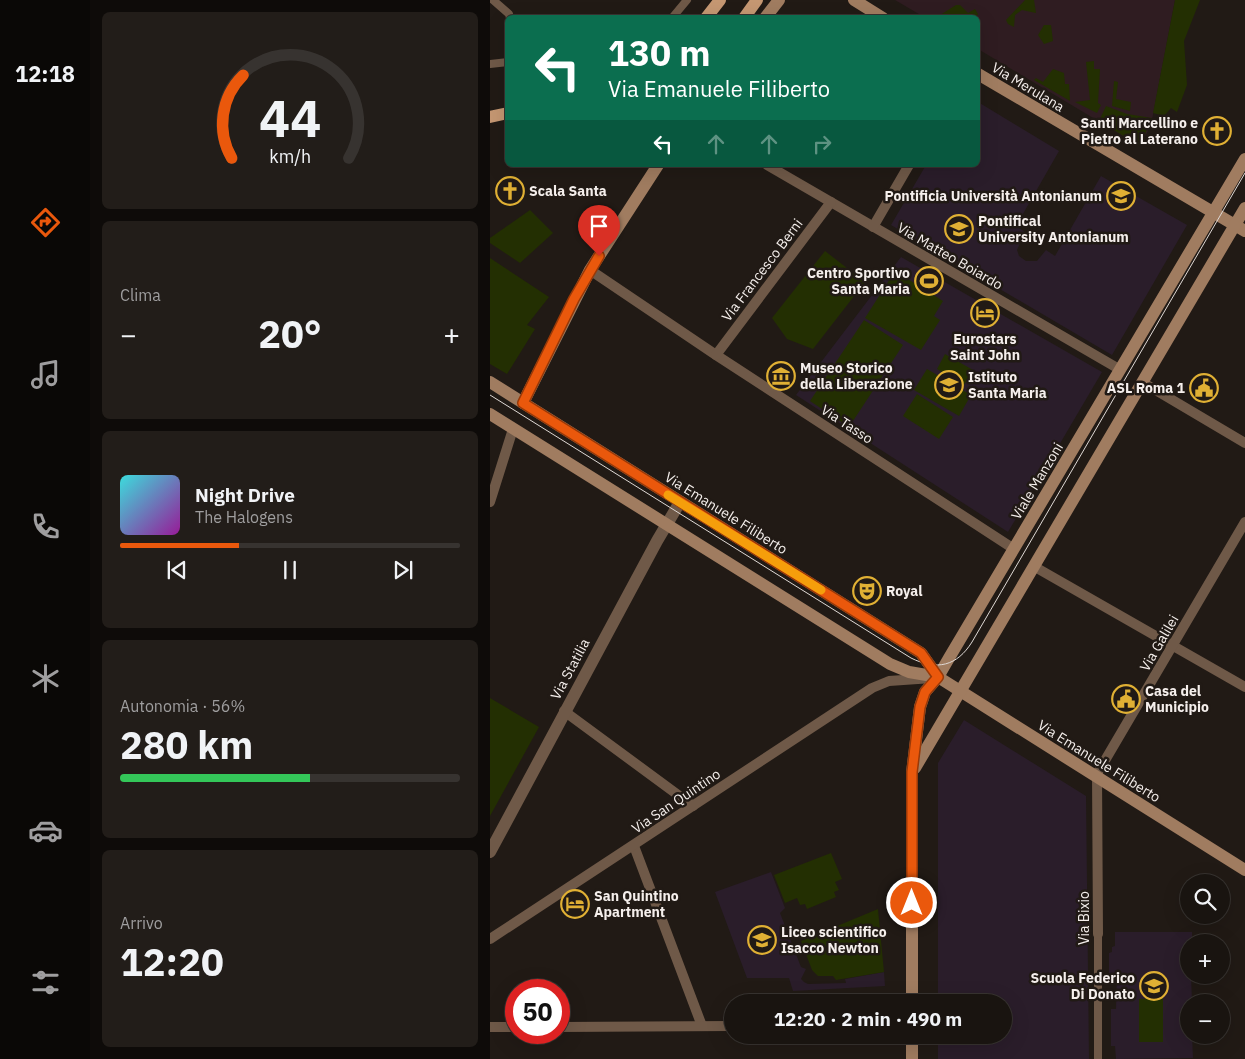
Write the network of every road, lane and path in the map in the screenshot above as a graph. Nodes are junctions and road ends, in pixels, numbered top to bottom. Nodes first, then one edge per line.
1 (493, 0) edge
2 (687, 0) edge
3 (720, 0) edge
4 (757, 0) edge
5 (779, 0) edge
6 (854, 0) edge
7 (509, 15) edge
8 (674, 15) edge
9 (708, 15) edge
10 (746, 15) edge
11 (767, 15) edge
12 (878, 15) edge
13 (505, 62) edge
14 (490, 64) edge
15 (980, 75) edge
16 (505, 114) edge
17 (490, 117) edge
18 (1245, 159) edge
19 (657, 167) edge
20 (770, 167) edge
21 (908, 167) edge
22 (831, 202) junction
23 (1245, 208) edge
24 (1214, 212) junction
25 (873, 227) junction
26 (1240, 228) edge
27 (590, 270) junction
28 (716, 355) junction
29 (1119, 369) junction
30 (490, 382) edge
31 (1142, 382) junction
32 (523, 403) junction
33 (490, 414) edge
34 (513, 429) junction
35 (1245, 442) edge
36 (490, 502) edge
37 (680, 502) junction
38 (1245, 522) edge
39 (666, 524) junction
40 (1014, 549) junction
41 (1035, 566) junction
42 (1173, 646) junction
43 (890, 664) junction
44 (938, 677) junction
45 (878, 684) junction
46 (1245, 687) edge
47 (961, 692) junction
48 (564, 711) junction
49 (912, 772) junction
50 (1097, 777) junction
51 (693, 806) junction
52 (634, 846) junction
53 (490, 852) edge
54 (1245, 870) edge
55 (1098, 934) joint
56 (490, 939) edge
57 (912, 994) edge
58 (702, 1026) junction
59 (724, 1026) edge
60 (490, 1027) edge
61 (505, 1027) edge
62 (570, 1027) edge
63 (912, 1044) edge
64 (912, 1059) edge
65 (1098, 1059) edge

1 - 7 street
2 - 8 street
3 - 9 main road
4 - 10 main road
5 - 11 main road
6 - 12 main road
13 - 14 street
15 - 24 main road, Via Merulana
16 - 17 main road
18 - 24 main road, Viale Manzoni
19 - 27 main road
20 - 22 street, Via Matteo Boiardo
21 - 25 street
22 - 25 street, Via Matteo Boiardo
22 - 28 street, Via Francesco Berni
23 - 26 main road
24 - 26 main road, Via Merulana
24 - 29 main road, Viale Manzoni
25 - 29 street, Via Matteo Boiardo
26 - 31 main road
27 - 28 street, Via Tasso
27 - 32 main road
28 - 40 street, Via Tasso
29 - 40 main road, Viale Manzoni
30 - 32 main road, Via Emanuele Filiberto
31 - 35 street
31 - 41 main road
32 - 37 main road, Via Emanuele Filiberto
33 - 34 main road, Via Emanuele Filiberto
34 - 36 street
34 - 39 main road, Via Emanuele Filiberto
37 - 39 street, Via Statilia
37 - 44 main road, Via Emanuele Filiberto
38 - 42 street, Via Galilei
39 - 43 main road, Via Emanuele Filiberto
39 - 48 street, Via Statilia
40 - 44 main road, Viale Manzoni
41 - 42 street
41 - 47 main road
42 - 46 street
42 - 50 street, Via Galilei
43 - 44 main road, Via Emanuele Filiberto
43 - 45 street, Via San Quintino
44 - 45 street, Via San Quintino
44 - 47 main road, Via Emanuele Filiberto
44 - 49 main road, Viale Manzoni
45 - 51 street, Via San Quintino
47 - 49 main road
47 - 50 main road, Via Emanuele Filiberto
48 - 51 street
48 - 53 street, Via Statilia
49 - 57 main road, Viale Manzoni
50 - 54 main road, Via Emanuele Filiberto
50 - 55 street, Via Bixio
51 - 52 street, Via San Quintino
52 - 56 street, Via San Quintino
52 - 58 street
55 - 65 street, Via Bixio
58 - 59 street
58 - 62 street
60 - 61 street
63 - 64 main road

